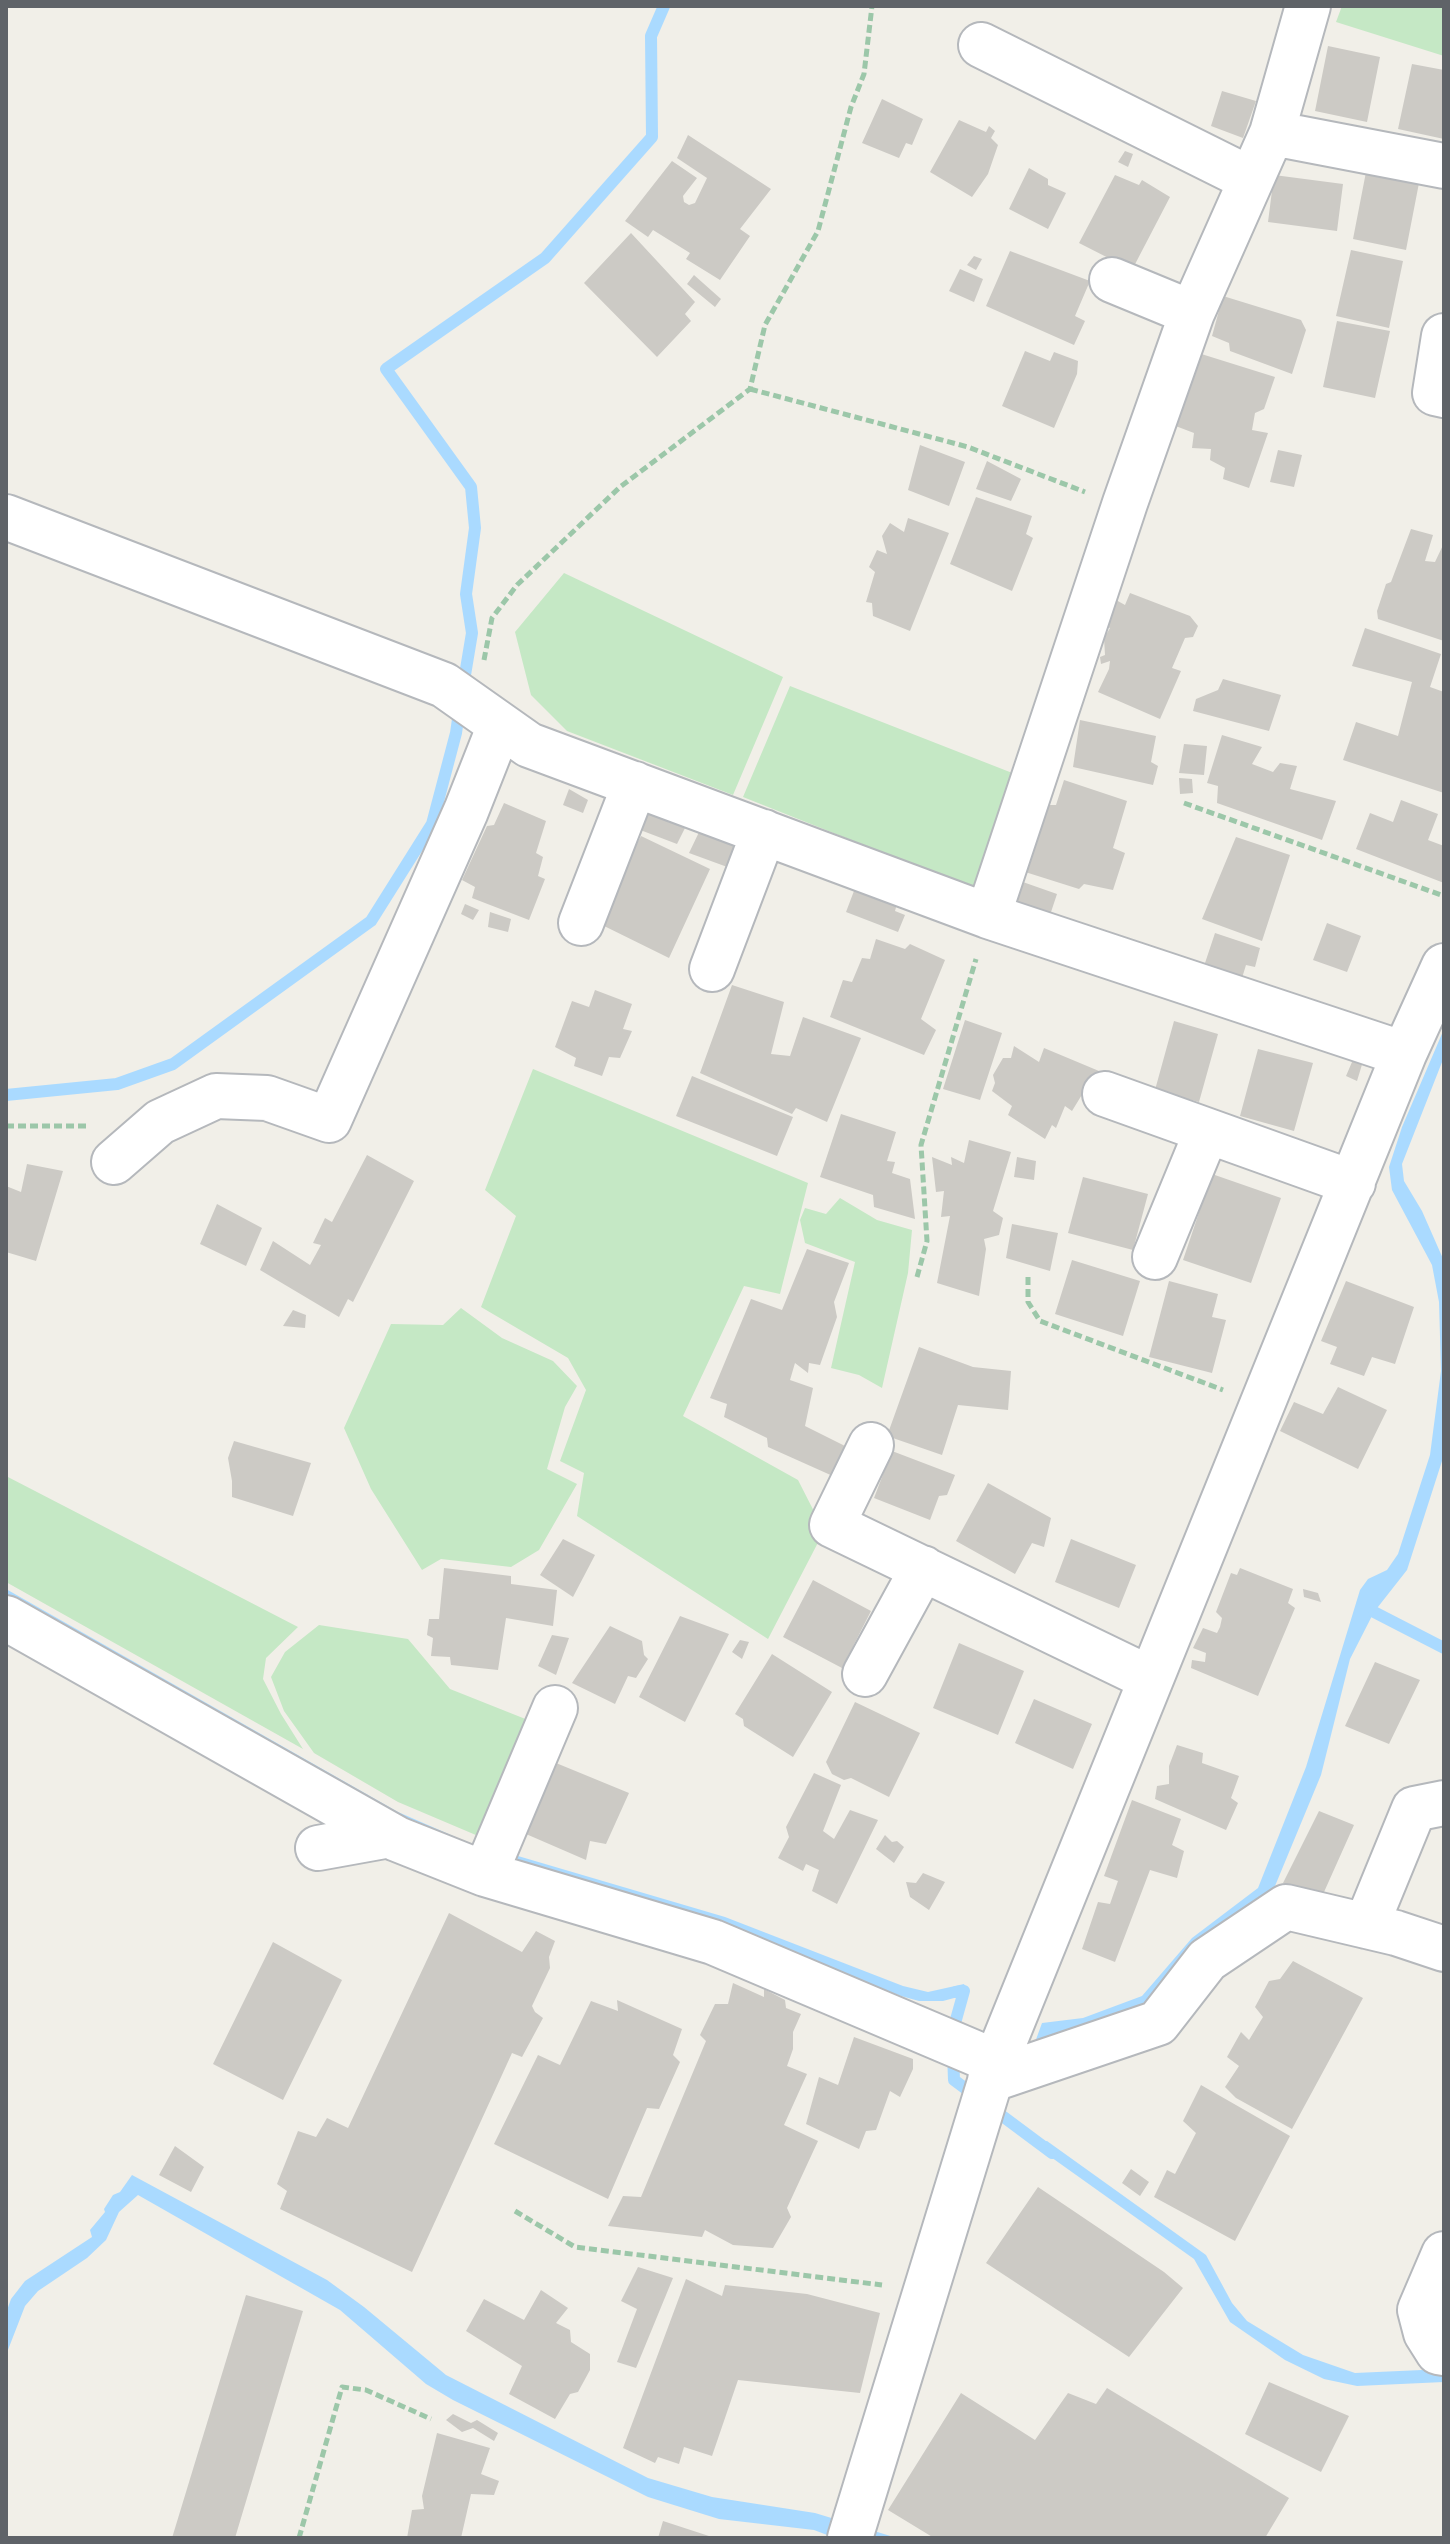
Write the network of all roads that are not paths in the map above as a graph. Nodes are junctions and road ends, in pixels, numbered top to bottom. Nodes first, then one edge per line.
1 (1308, 6) edge
2 (981, 45) dead end
3 (1272, 133) junction
4 (1444, 166) edge
5 (1250, 179) junction
6 (1112, 280) dead end
7 (1192, 313) junction
8 (1444, 336) edge
9 (1444, 395) edge
10 (6, 517) edge
11 (494, 720) junction
12 (635, 784) junction
13 (764, 832) junction
14 (988, 916) junction
15 (581, 923) dead end
16 (1444, 966) edge
17 (712, 969) dead end
18 (1404, 1054) junction
19 (1105, 1094) dead end
20 (1207, 1131) junction
21 (114, 1162) dead end
22 (1353, 1183) junction
23 (1155, 1257) dead end
24 (871, 1445) dead end
25 (923, 1568) junction
26 (6, 1618) edge
27 (865, 1674) dead end
28 (1151, 1679) junction
29 (555, 1708) dead end
30 (1444, 1803) edge
31 (390, 1835) junction
32 (318, 1848) dead end
33 (485, 1874) junction
34 (1366, 1926) junction
35 (1444, 1949) edge
36 (993, 2071) junction
37 (1444, 2254) edge
38 (1444, 2353) edge
39 (850, 2538) edge

1 - 3 street
2 - 5 street
3 - 4 street
3 - 5 street
5 - 7 street
6 - 7 street
7 - 14 street
8 - 9 street
10 - 11 street
11 - 12 street
11 - 21 street
12 - 13 street
12 - 15 street
13 - 14 street
13 - 17 street
14 - 18 street
16 - 18 street
18 - 22 street
19 - 20 street
20 - 22 street
20 - 23 street
22 - 28 street
24 - 25 street
25 - 27 street
25 - 28 street
26 - 31 street
28 - 36 street
29 - 33 street
30 - 34 street
31 - 32 street
31 - 33 street
33 - 36 street
34 - 35 street
34 - 36 street
36 - 39 street
37 - 38 street

